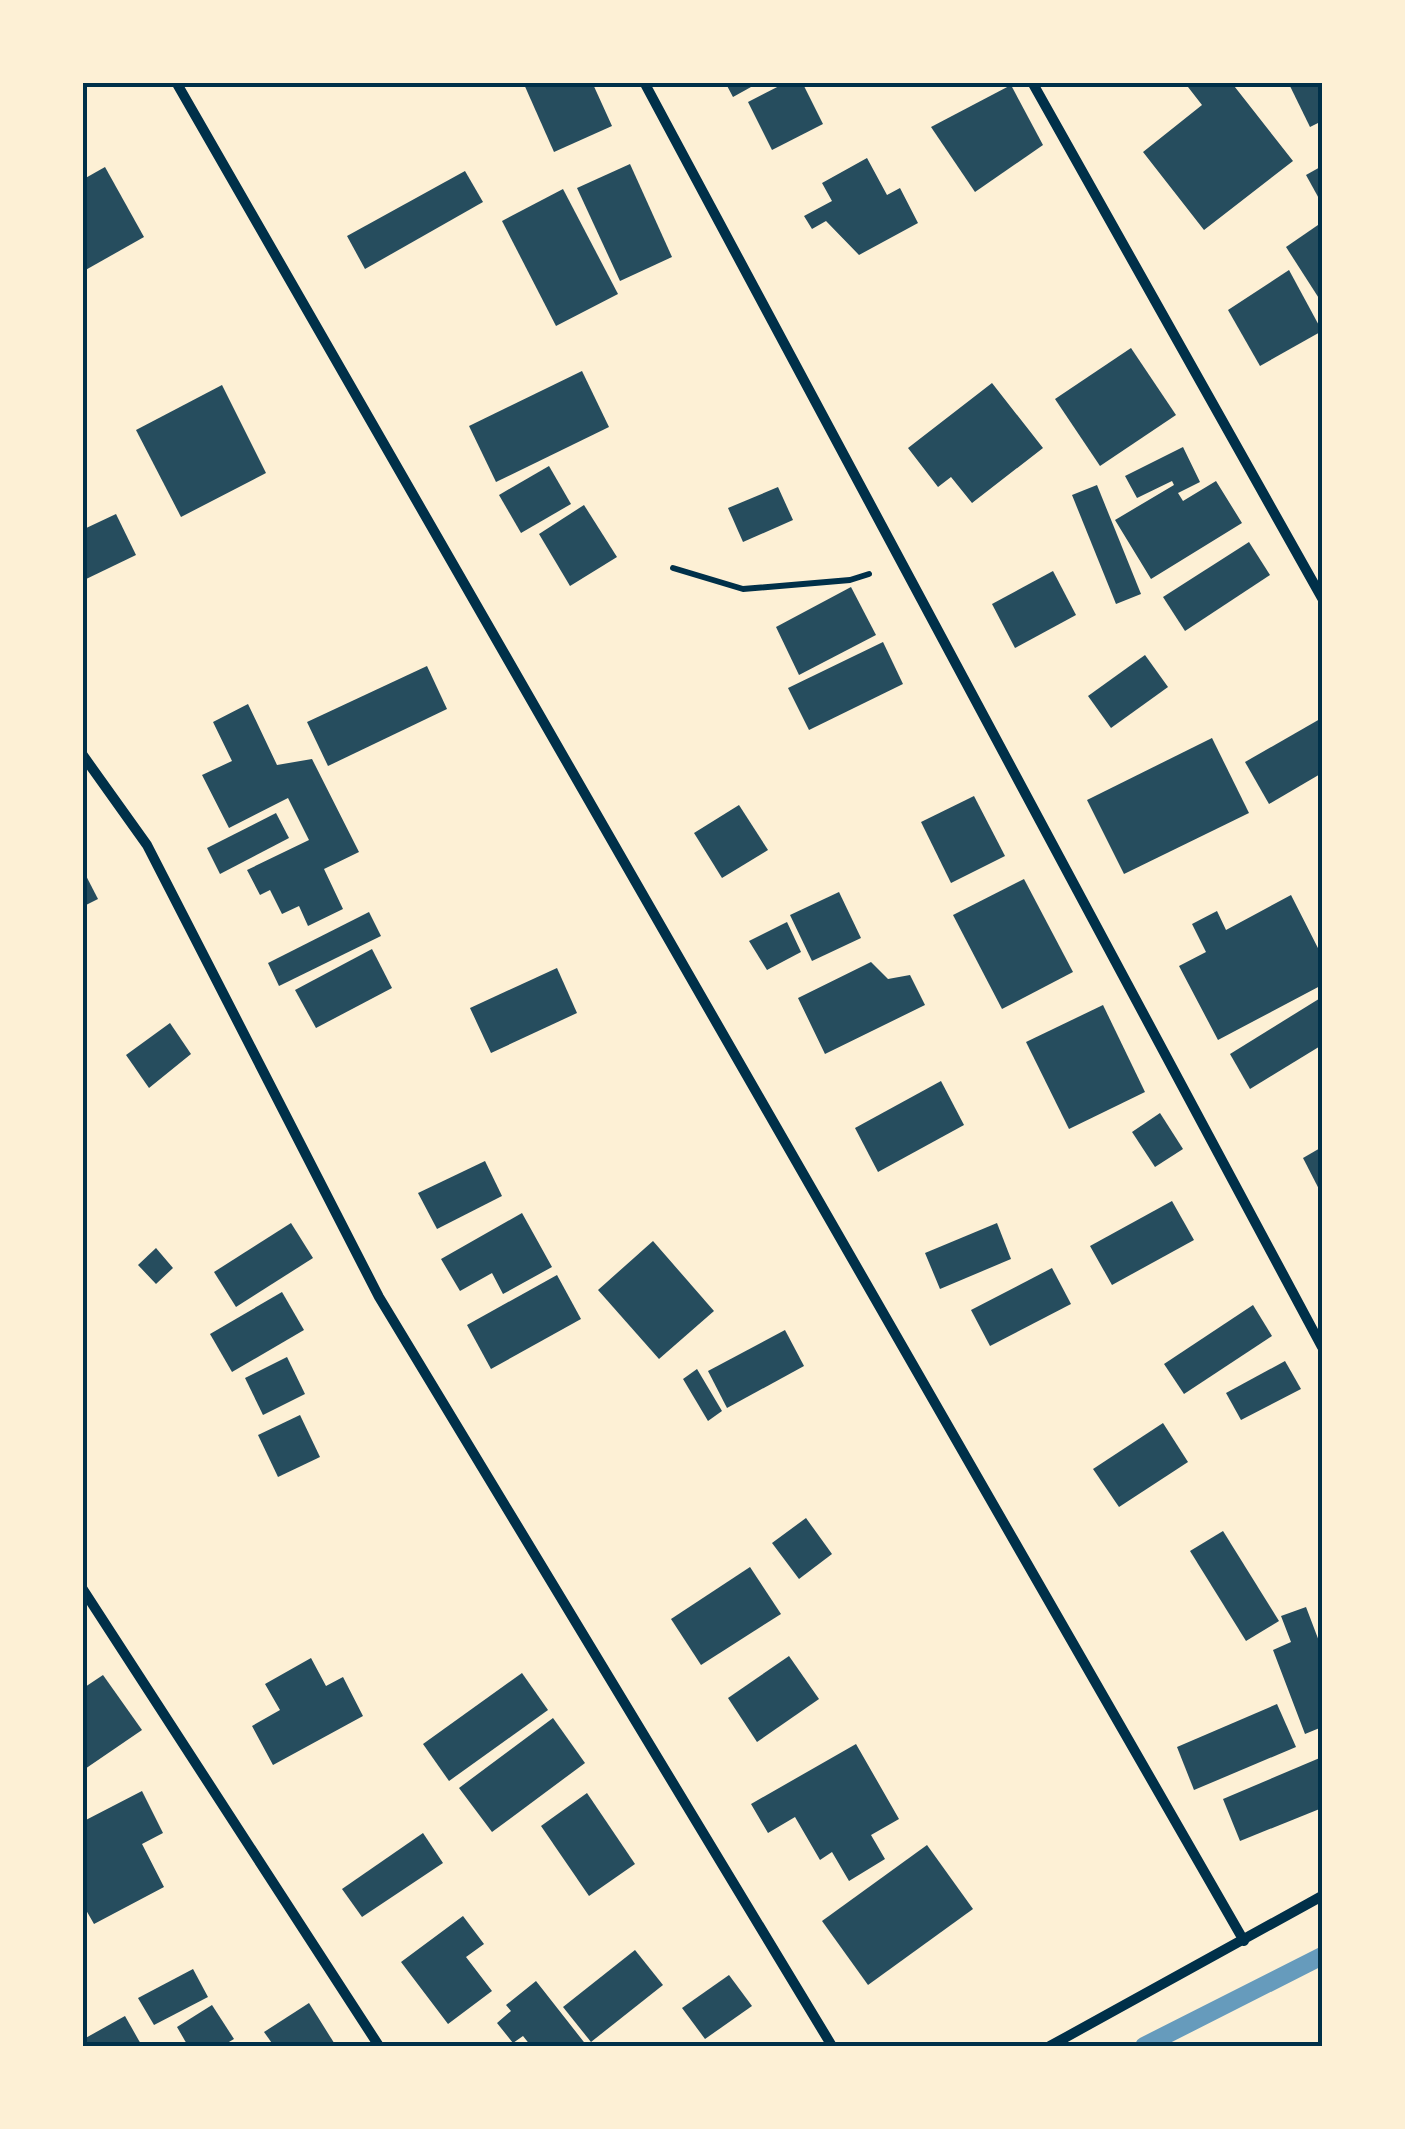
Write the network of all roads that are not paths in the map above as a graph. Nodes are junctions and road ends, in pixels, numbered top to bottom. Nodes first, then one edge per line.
1 (176, 82) edge
2 (644, 82) edge
3 (1032, 82) edge
4 (1322, 598) edge
5 (82, 754) edge
6 (1322, 1348) edge
7 (82, 1588) edge
8 (1322, 1896) edge
9 (1244, 1941) junction
10 (379, 2046) edge
11 (832, 2046) edge
12 (1050, 2046) edge

1 - 9 street
2 - 6 street
3 - 4 street
5 - 11 street
7 - 10 street
8 - 9 street
9 - 12 street

